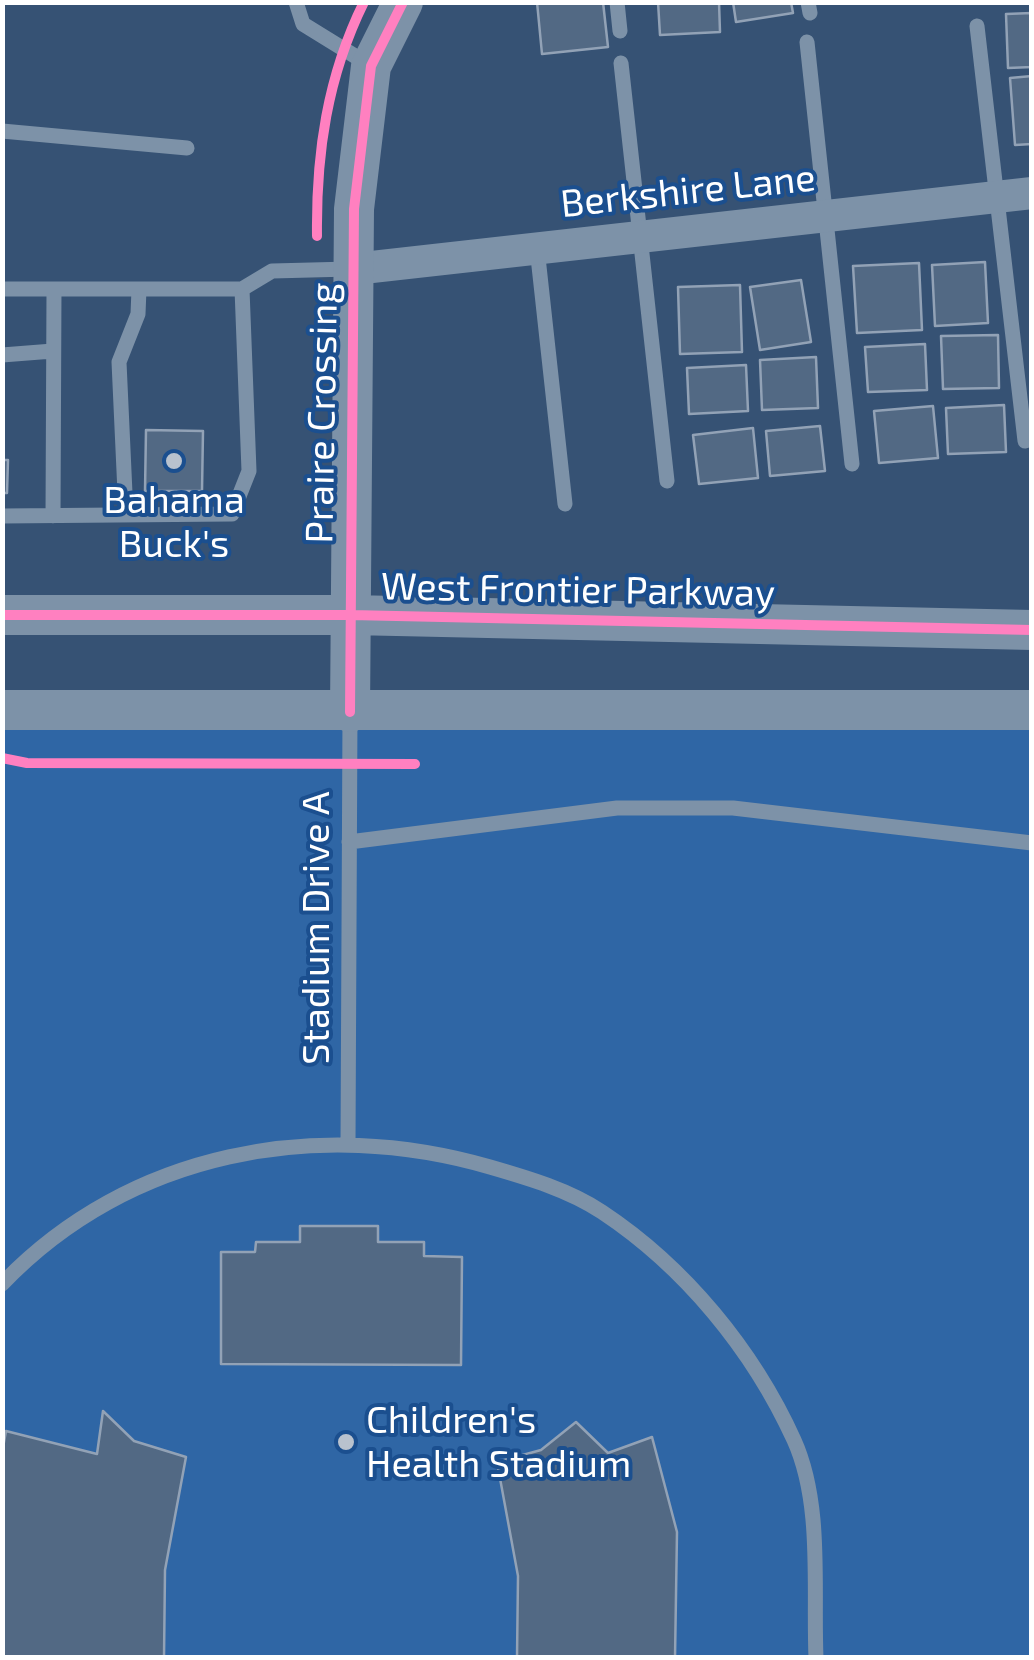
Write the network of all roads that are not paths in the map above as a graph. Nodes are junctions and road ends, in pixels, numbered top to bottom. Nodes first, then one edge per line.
1 (296, 2) edge
2 (403, 2) edge
3 (617, 2) edge
4 (977, 26) dead end
5 (620, 31) dead end
6 (808, 42) dead end
7 (621, 62) dead end
8 (370, 66) junction
9 (2, 131) edge
10 (187, 148) dead end
11 (1032, 193) edge
12 (997, 197) junction
13 (826, 216) junction
14 (640, 236) junction
15 (538, 248) junction
16 (354, 269) junction
17 (54, 289) junction
18 (139, 289) junction
19 (242, 289) junction
20 (2, 290) edge
21 (53, 351) junction
22 (2, 355) edge
23 (1025, 441) dead end
24 (852, 464) dead end
25 (667, 481) dead end
26 (565, 504) dead end
27 (126, 515) junction
28 (2, 516) edge
29 (52, 516) junction
30 (351, 614) junction
31 (2, 615) edge
32 (1032, 630) edge
33 (2, 710) edge
34 (1032, 710) edge
35 (350, 712) junction
36 (349, 842) junction
37 (1032, 842) edge
38 (348, 1144) junction
39 (2, 1284) edge
40 (816, 1658) edge

1 - 8 lane
2 - 8 street, Praire Crossing
3 - 5 lane
4 - 12 lane
6 - 13 lane
7 - 14 lane
8 - 16 street, Praire Crossing
9 - 10 lane
11 - 12 street, Berkshire Lane
12 - 13 street, Berkshire Lane
12 - 23 lane
13 - 14 street, Berkshire Lane
13 - 24 lane
14 - 15 street, Berkshire Lane
14 - 25 lane
15 - 16 street, Berkshire Lane
15 - 26 lane
16 - 19 lane
16 - 30 street, Praire Crossing
17 - 18 lane
17 - 20 lane
17 - 21 lane
18 - 19 lane
18 - 27 lane
19 - 27 lane
21 - 22 lane
21 - 29 lane
27 - 29 lane
28 - 29 lane
30 - 31 street, West Frontier Parkway
30 - 32 street, West Frontier Parkway
30 - 35 street, Praire Crossing
33 - 35 street
34 - 35 street
35 - 36 lane, Stadium Drive A
36 - 37 lane
36 - 38 lane, Stadium Drive A
38 - 39 lane
38 - 40 lane

